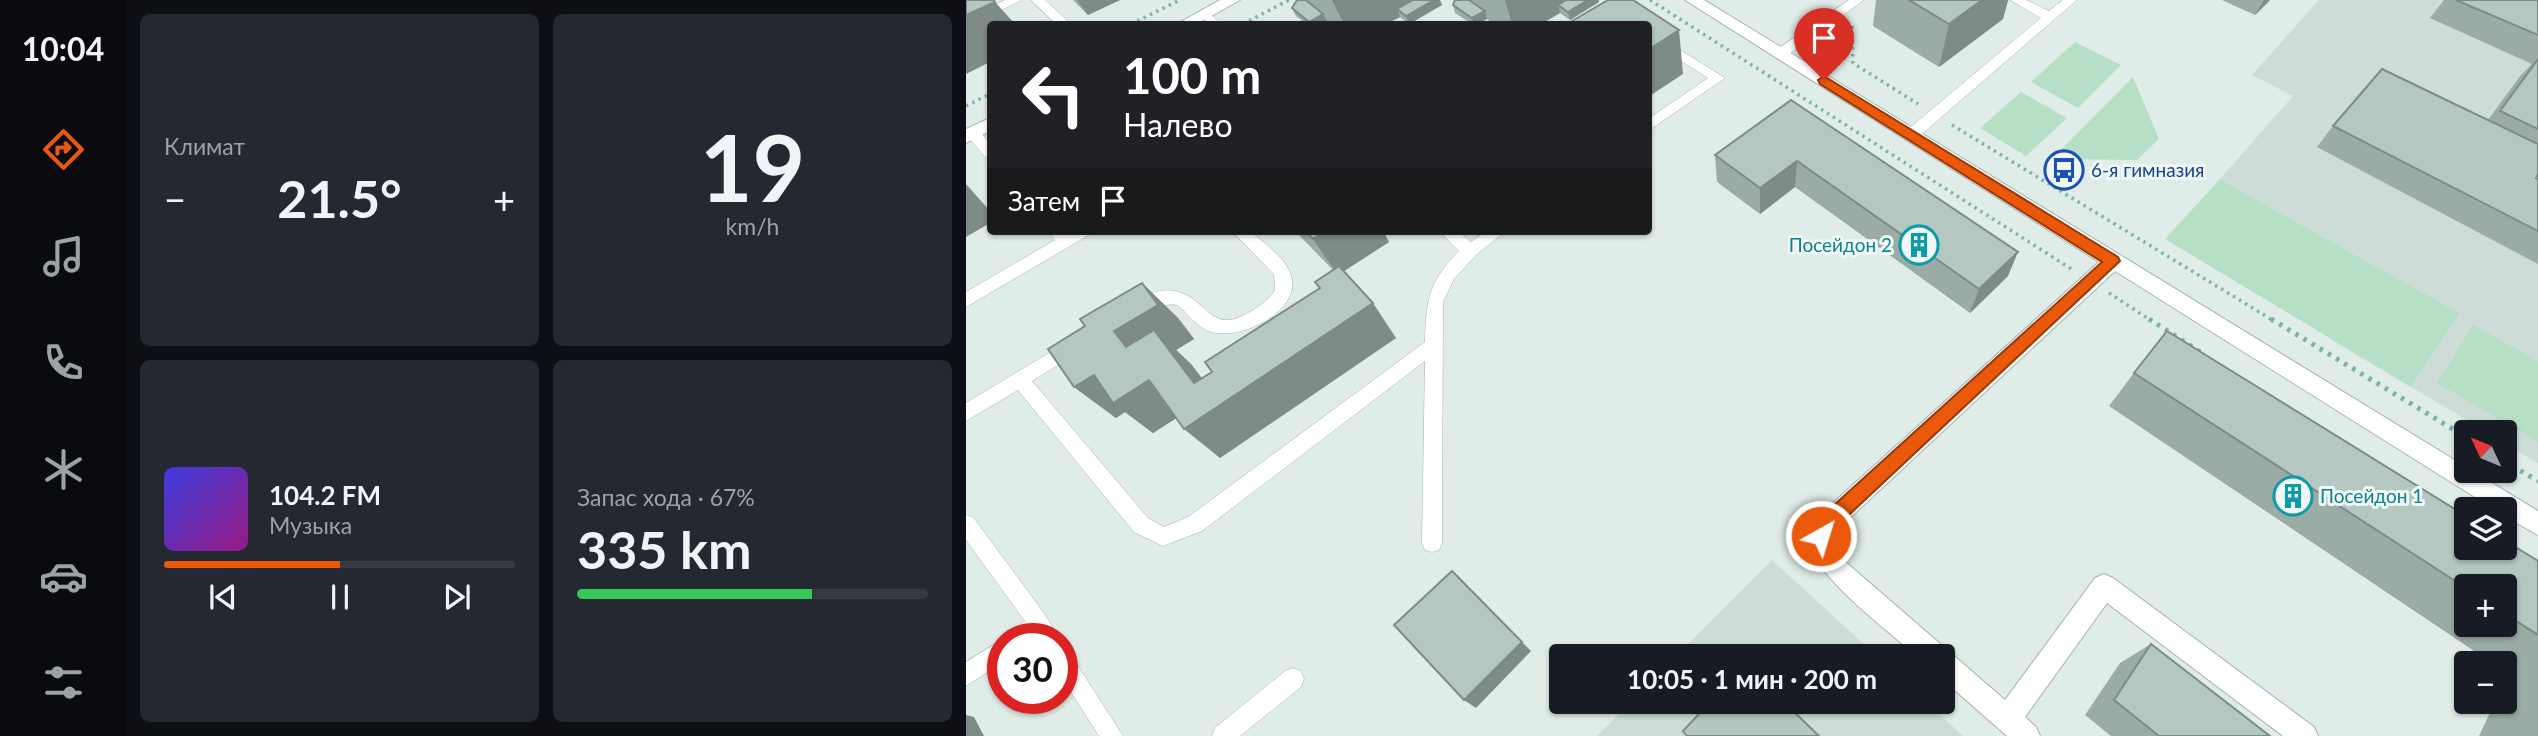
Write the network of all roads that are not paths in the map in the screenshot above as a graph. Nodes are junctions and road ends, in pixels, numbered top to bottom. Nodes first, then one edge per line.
1 (1016, 0) edge
2 (1037, 0) edge
3 (1232, 0) edge
4 (1693, 0) edge
5 (2015, 0) edge
6 (2071, 0) edge
7 (1855, 2) edge
8 (2050, 18) junction
9 (1210, 19) edge
10 (1061, 21) edge
11 (966, 23) edge
12 (1652, 37) edge
13 (1781, 53) junction
14 (1652, 123) edge
15 (987, 126) edge
16 (970, 135) edge
17 (1911, 135) junction
18 (987, 150) edge
19 (1244, 235) edge
20 (1452, 235) edge
21 (1492, 235) edge
22 (1062, 236) edge
23 (1470, 251) junction
24 (2113, 261) junction
25 (966, 300) edge
26 (1119, 318) edge
27 (1086, 338) edge
28 (1434, 345) junction
29 (1020, 379) junction
30 (966, 413) edge
31 (966, 524) edge
32 (2538, 524) edge
33 (1432, 544) dead end
34 (1038, 623) edge
35 (1922, 644) edge
36 (987, 660) edge
37 (1955, 673) edge
38 (966, 675) edge
39 (1293, 680) dead end
40 (1078, 684) edge
41 (2007, 719) junction
42 (1112, 736) edge
43 (1223, 736) edge
44 (2027, 736) edge
45 (2305, 736) edge

1 - 11 lane
2 - 10 lane
3 - 9 street
4 - 13 street
5 - 8 lane
6 - 8 lane
7 - 13 lane
8 - 17 lane
12 - 14 lane
13 - 17 street
15 - 16 street
16 - 18 lane
17 - 24 street
19 - 26 lane
20 - 23 lane
21 - 23 lane
22 - 25 lane
23 - 28 lane
24 - 32 street
24 - 35 street
27 - 29 lane
28 - 29 lane
28 - 33 lane
29 - 30 lane
31 - 34 lane
36 - 38 lane
37 - 41 street
39 - 43 lane
40 - 42 lane
41 - 44 street
41 - 45 street

